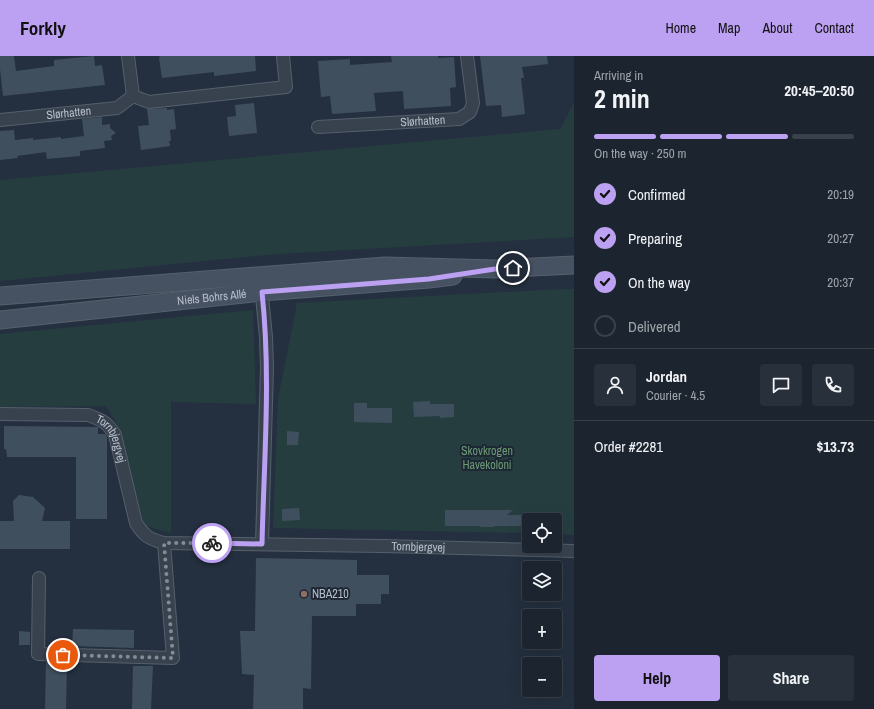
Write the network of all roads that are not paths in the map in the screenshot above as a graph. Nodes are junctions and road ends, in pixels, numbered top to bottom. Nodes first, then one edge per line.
1 (128, 56) edge
2 (283, 56) edge
3 (468, 56) edge
4 (132, 96) junction
5 (0, 120) edge
6 (318, 126) dead end
7 (574, 265) edge
8 (495, 269) junction
9 (258, 275) junction
10 (262, 292) junction
11 (23, 293) junction
12 (0, 296) edge
13 (0, 306) edge
14 (0, 320) edge
15 (0, 414) edge
16 (164, 543) junction
17 (262, 544) junction
18 (574, 551) edge
19 (40, 578) dead end

1 - 4 street
2 - 4 street
3 - 6 street, Slørhatten
4 - 5 street, Slørhatten
7 - 8 street, Niels Bohrs Allé
8 - 9 street, Niels Bohrs Allé
8 - 10 street, Niels Bohrs Allé
9 - 10 street
9 - 11 street, Niels Bohrs Allé
10 - 14 street, Niels Bohrs Allé
10 - 17 street
11 - 12 street, Niels Bohrs Allé
11 - 13 street
15 - 16 street, Tornbjergvej
16 - 17 street, Tornbjergvej
16 - 19 street
17 - 18 street, Tornbjergvej

